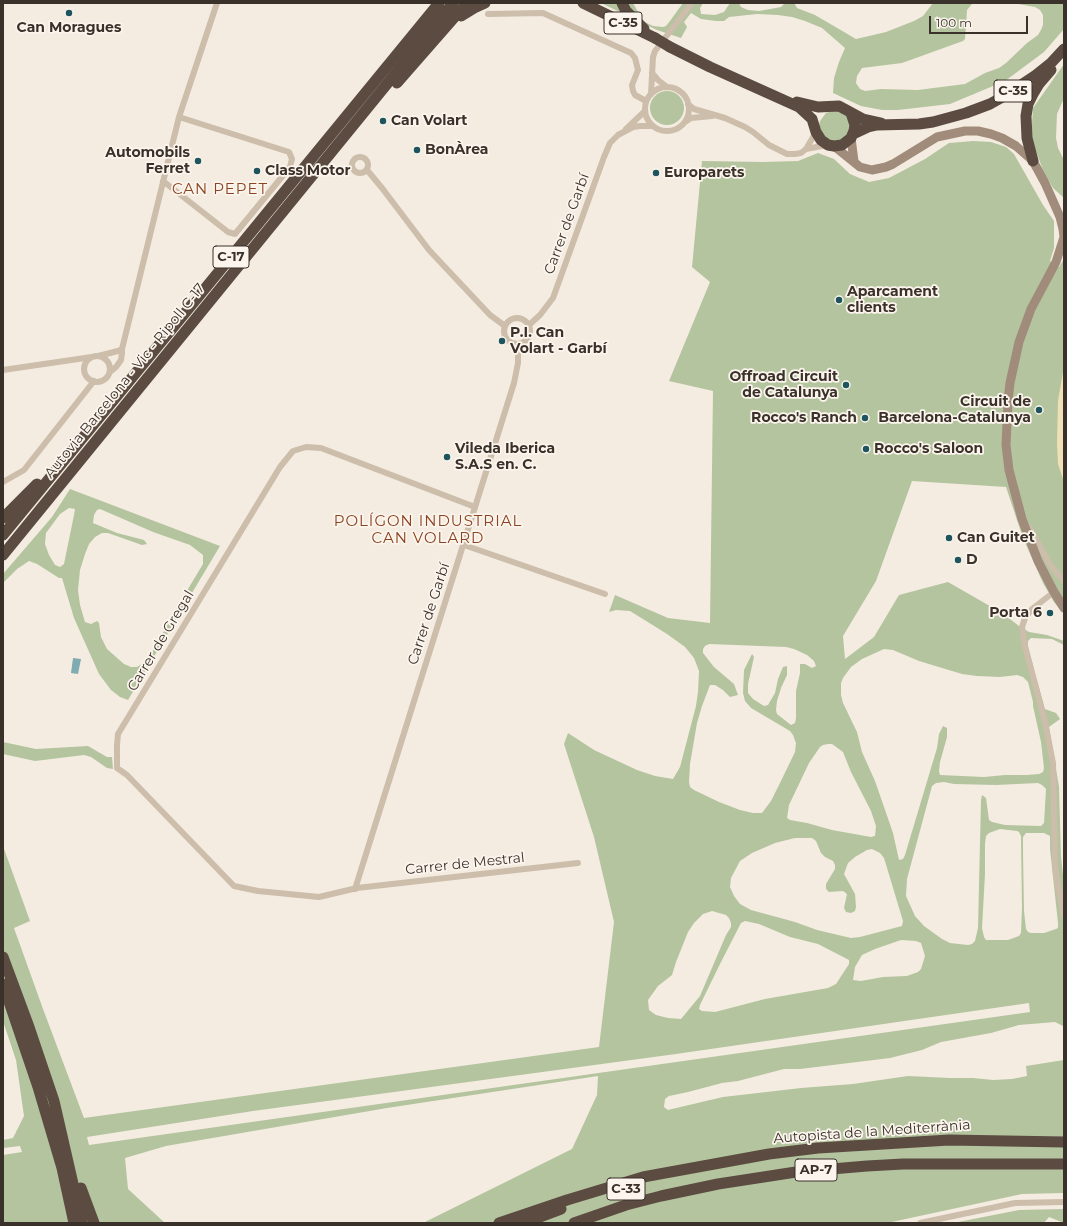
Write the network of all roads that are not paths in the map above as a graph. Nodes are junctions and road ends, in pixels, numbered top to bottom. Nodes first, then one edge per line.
1 (217, 3) edge
2 (429, 3) edge
3 (438, 3) edge
4 (453, 3) edge
5 (467, 3) edge
6 (485, 3) edge
7 (576, 3) edge
8 (622, 3) edge
9 (692, 3) edge
10 (588, 5) edge
11 (488, 14) dead end
12 (444, 30) junction
13 (655, 38) junction
14 (1064, 50) edge
15 (652, 73) junction
16 (667, 87) junction
17 (651, 94) junction
18 (785, 99) junction
19 (646, 101) junction
20 (688, 104) junction
21 (829, 106) junction
22 (645, 111) junction
23 (851, 113) junction
24 (715, 116) junction
25 (179, 118) junction
26 (685, 122) junction
27 (347, 124) junction
28 (890, 124) junction
29 (653, 126) junction
30 (815, 128) junction
31 (625, 131) junction
32 (852, 136) junction
33 (831, 145) junction
34 (806, 149) junction
35 (854, 161) junction
36 (1033, 161) junction
37 (367, 170) dead end
38 (163, 181) junction
39 (1063, 221) edge
40 (1064, 251) edge
41 (1056, 262) junction
42 (529, 325) junction
43 (505, 326) junction
44 (516, 345) junction
45 (122, 348) junction
46 (94, 356) junction
47 (3, 370) edge
48 (110, 372) junction
49 (94, 381) junction
50 (86, 434) junction
51 (3, 482) edge
52 (475, 507) junction
53 (3, 518) edge
54 (1022, 519) junction
55 (3, 535) edge
56 (464, 545) junction
57 (3, 555) edge
58 (1064, 581) edge
59 (1054, 592) junction
60 (605, 594) dead end
61 (1064, 608) edge
62 (578, 864) dead end
63 (355, 889) junction
64 (1064, 916) edge
65 (3, 957) edge
66 (3, 984) edge
67 (54, 1101) junction
68 (52, 1138) junction
69 (1064, 1142) edge
70 (729, 1161) junction
71 (1064, 1164) edge
72 (1064, 1202) edge
73 (68, 1223) edge
74 (74, 1223) edge
75 (82, 1223) edge
76 (94, 1223) edge
77 (499, 1223) edge
78 (524, 1223) edge
79 (574, 1223) edge
80 (923, 1223) edge

1 - 25 street
2 - 27 highway
3 - 27 highway, Autovia Barcelona - Vic - Ripoll C-17 / C-17
4 - 27 highway, Autovia Barcelona - Vic - Ripoll C-17 / C-17
5 - 12 highway
6 - 12 highway
7 - 10 highway
8 - 13 highway
9 - 15 street
10 - 13 highway, C-35
11 - 19 street
12 - 27 highway
13 - 18 highway, C-35, bridge
14 - 28 highway, C-35
14 - 36 highway
15 - 16 street
15 - 17 street
16 - 17 street
16 - 20 street
17 - 19 street
18 - 21 highway, C-35
18 - 30 highway, C-35
19 - 22 street
20 - 24 street
20 - 26 street
21 - 23 highway, C-35
21 - 30 highway
22 - 29 street
22 - 31 street, Carrer de Garbí
23 - 28 highway, C-35
23 - 32 highway
24 - 26 street
24 - 34 street
25 - 38 street
25 - 38 street
26 - 29 street
27 - 50 highway, Autovia Barcelona - Vic - Ripoll C-17 / C-17
27 - 57 highway, Autovia Barcelona - Vic - Ripoll C-17 / C-17
28 - 32 highway, C-35
29 - 31 street, Carrer de Garbí
30 - 33 highway, C-35
30 - 34 street
31 - 42 street, Carrer de Garbí
32 - 33 highway, C-35
32 - 35 street
33 - 34 street
33 - 35 street
35 - 36 street
36 - 39 street
37 - 43 street
38 - 45 street
39 - 41 street
40 - 41 street
41 - 54 street
42 - 43 street
42 - 44 street
43 - 44 street
44 - 52 street, Carrer de Garbí
45 - 46 street
45 - 48 street
46 - 47 street
46 - 48 street
46 - 49 street
48 - 49 street
49 - 51 street
50 - 53 highway
50 - 55 highway, C-17
52 - 56 street, Carrer de Garbí
52 - 63 street, Carrer de Gregal
54 - 58 street
54 - 59 street
56 - 60 street
56 - 63 street, Carrer de Garbí
59 - 61 street
59 - 64 street
62 - 63 street, Carrer de Mestral
65 - 67 highway
66 - 68 highway
67 - 75 highway
67 - 76 highway
68 - 73 highway
68 - 74 highway
69 - 70 highway, Autopista de la Mediterrània / AP-7
70 - 77 highway, Autopista de la Mediterrània / AP-7
70 - 78 highway, C-33
71 - 79 highway, AP-7
72 - 80 street

